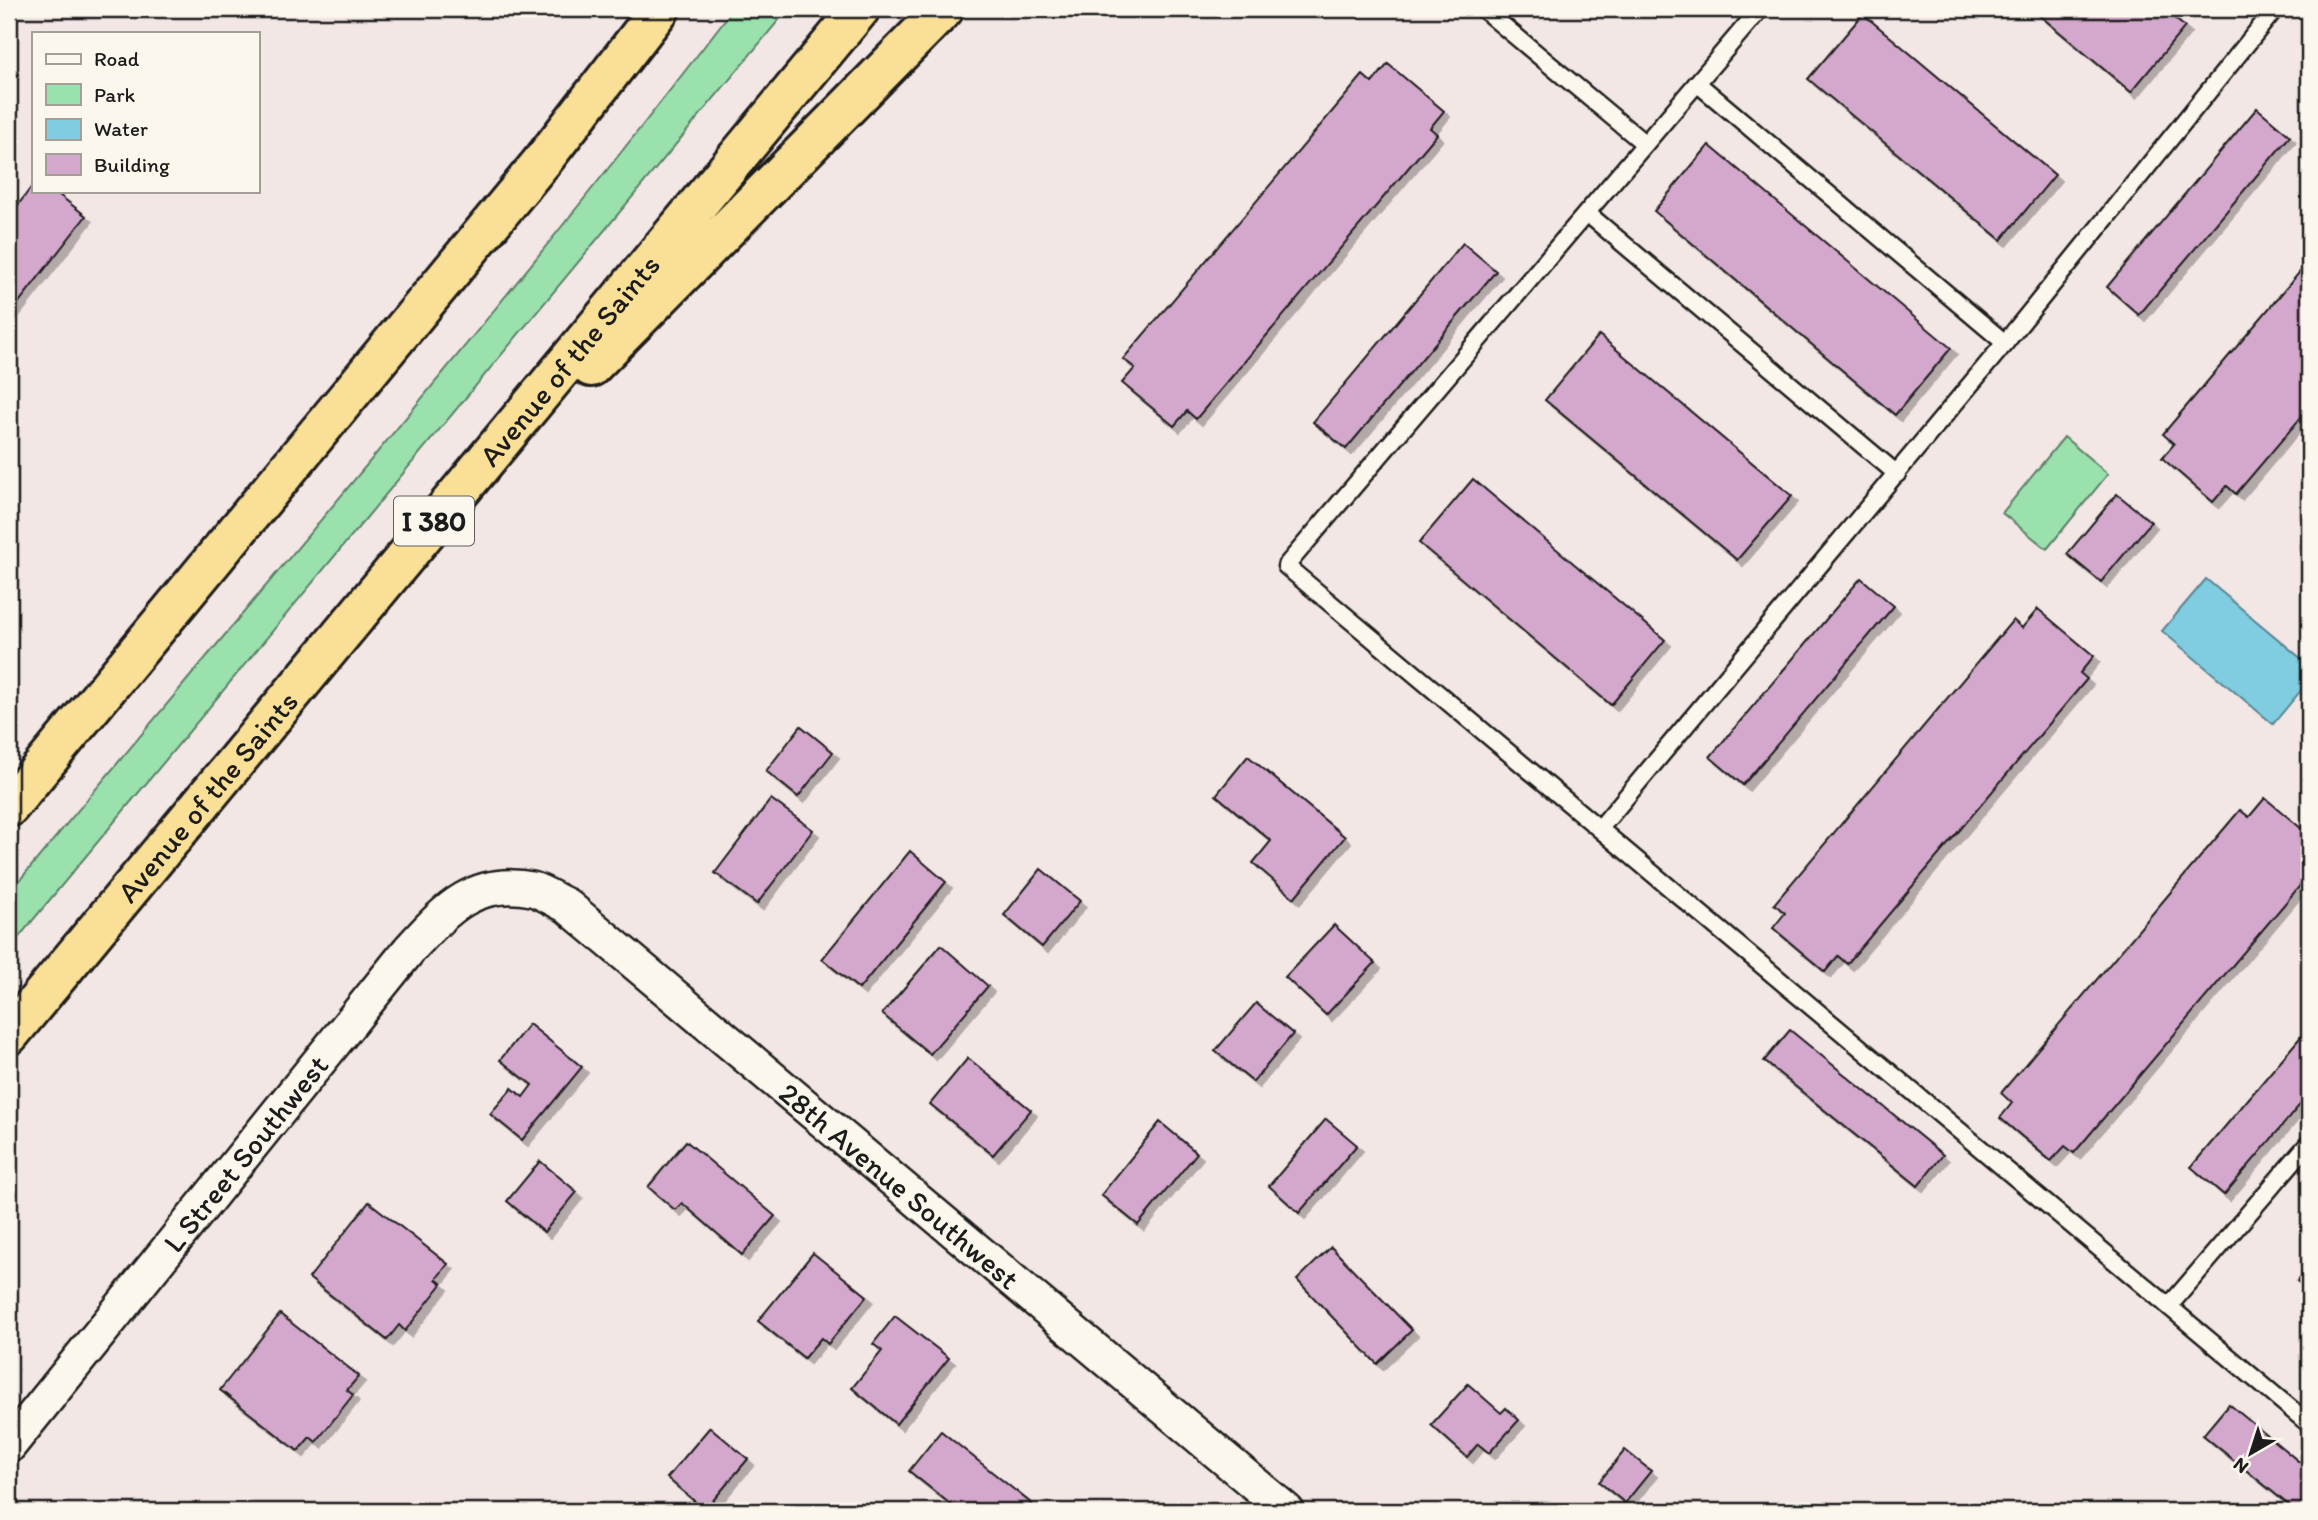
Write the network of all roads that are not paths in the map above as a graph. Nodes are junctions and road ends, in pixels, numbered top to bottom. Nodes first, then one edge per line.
1 (635, 9) edge
2 (660, 9) edge
3 (860, 9) edge
4 (944, 9) edge
5 (1483, 9) edge
6 (1760, 9) edge
7 (2275, 9) edge
8 (1697, 83) junction
9 (1645, 144) junction
10 (544, 159) junction
11 (1588, 214) junction
12 (2006, 343) junction
13 (1897, 474) junction
14 (403, 558) junction
15 (9, 807) edge
16 (1601, 827) junction
17 (500, 889) joint
18 (9, 1035) edge
19 (2309, 1143) edge
20 (2169, 1306) junction
21 (2309, 1424) edge
22 (9, 1446) edge
23 (1287, 1511) edge

1 - 10 highway
2 - 10 highway
3 - 14 highway, Avenue of the Saints / I 380
4 - 14 highway
5 - 9 lane
6 - 8 lane
7 - 12 lane
8 - 9 lane
8 - 12 lane
9 - 11 lane
10 - 15 highway
11 - 13 lane
11 - 16 lane
12 - 13 lane
13 - 16 lane
14 - 18 highway, Avenue of the Saints / I 380
16 - 20 lane
17 - 22 street, L Street Southwest
17 - 23 street, 28th Avenue Southwest
19 - 20 lane
20 - 21 lane

